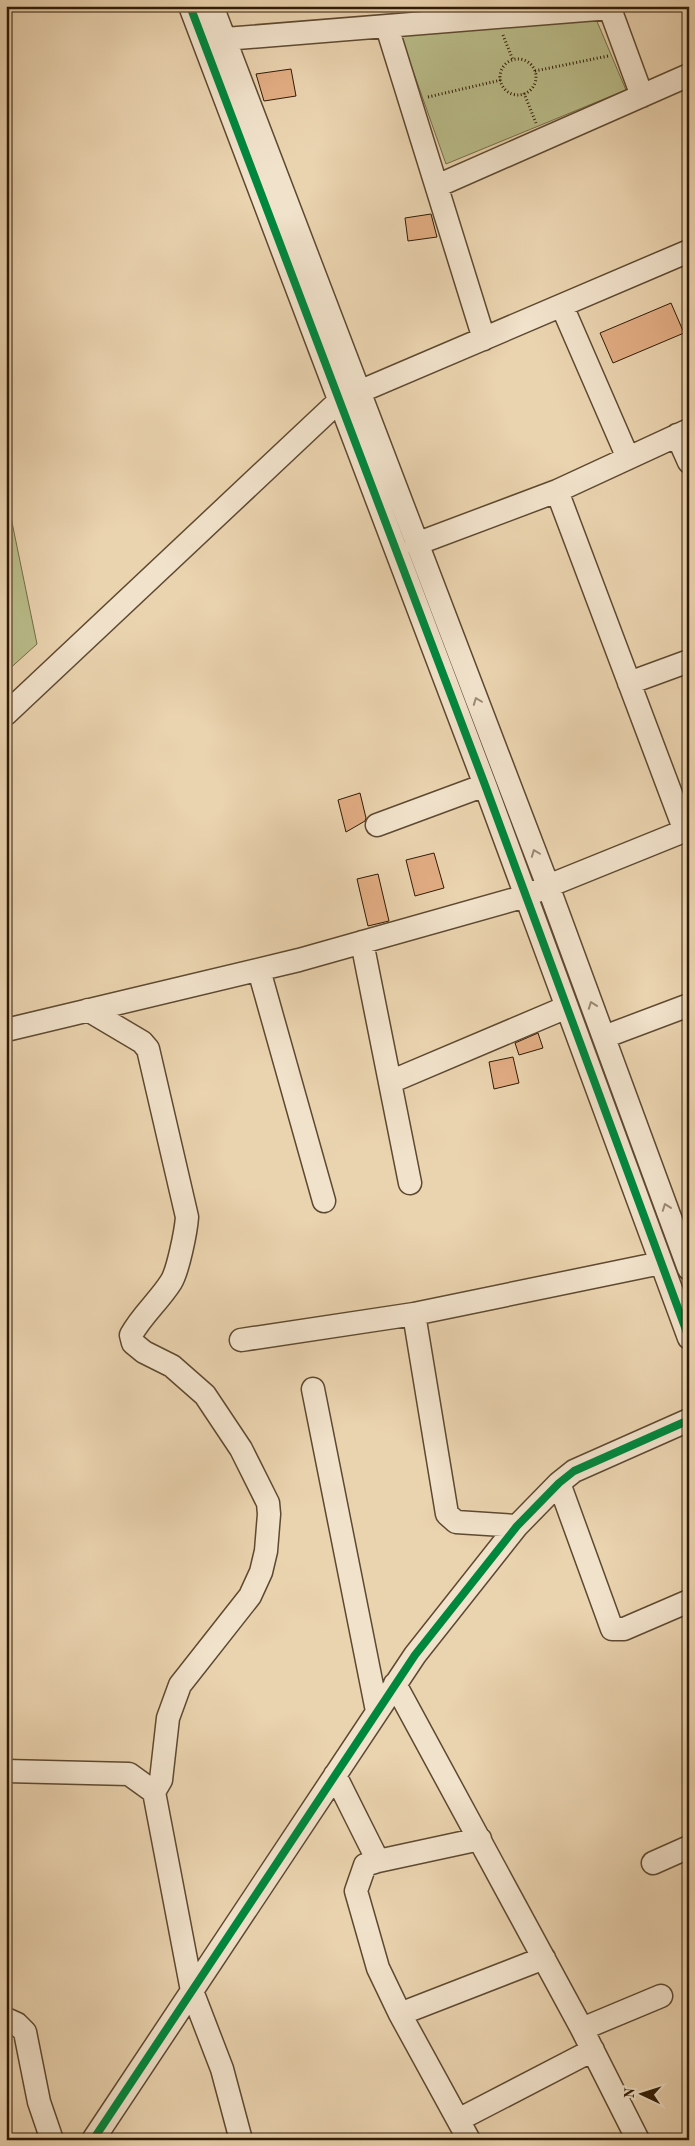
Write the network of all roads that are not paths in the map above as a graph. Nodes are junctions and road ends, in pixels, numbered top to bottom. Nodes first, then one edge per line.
1 (190, 6) edge
2 (212, 6) edge
3 (609, 7) edge
4 (387, 27) junction
5 (215, 43) junction
6 (689, 76) edge
7 (642, 96) junction
8 (437, 186) junction
9 (689, 251) edge
10 (562, 306) junction
11 (484, 339) junction
12 (349, 396) junction
13 (683, 432) edge
14 (628, 458) junction
15 (689, 462) edge
16 (557, 490) junction
17 (416, 544) junction
18 (689, 661) edge
19 (629, 683) junction
20 (6, 714) edge
21 (485, 785) junction
22 (377, 825) dead end
23 (687, 830) edge
24 (548, 886) junction
25 (526, 896) junction
26 (362, 942) junction
27 (259, 970) junction
28 (689, 1005) edge
29 (567, 1007) junction
30 (88, 1010) junction
31 (6, 1030) edge
32 (604, 1037) junction
33 (390, 1082) junction
34 (410, 1183) dead end
35 (324, 1200) dead end
36 (661, 1263) junction
37 (689, 1269) edge
38 (414, 1314) junction
39 (689, 1338) edge
40 (241, 1340) dead end
41 (313, 1389) dead end
42 (689, 1420) edge
43 (559, 1482) junction
44 (517, 1526) junction
45 (689, 1600) edge
46 (395, 1684) junction
47 (377, 1711) junction
48 (6, 1771) edge
49 (335, 1775) junction
50 (154, 1792) junction
51 (480, 1840) junction
52 (689, 1847) edge
53 (378, 1860) junction
54 (653, 1863) dead end
55 (544, 1958) junction
56 (192, 1991) junction
57 (661, 1996) dead end
58 (400, 2014) junction
59 (6, 2019) edge
60 (582, 2029) junction
61 (593, 2050) junction
62 (458, 2120) junction
63 (52, 2140) edge
64 (93, 2140) edge
65 (241, 2140) edge
66 (469, 2140) edge
67 (638, 2140) edge

1 - 5 street
2 - 5 street
3 - 4 street
3 - 7 street
4 - 5 street
4 - 8 street
5 - 12 street
6 - 7 street
7 - 8 street
8 - 11 street
9 - 10 street
10 - 11 street
10 - 14 street
11 - 12 street
12 - 17 street
12 - 20 street
12 - 21 street
13 - 14 street
13 - 15 street
14 - 16 street
16 - 17 street
16 - 19 street
24 -> 17 street
18 - 19 street
19 - 23 street
21 - 22 street
21 - 25 street
23 - 24 street
24 - 25 street
32 -> 24 street
25 - 26 street
25 - 29 street
26 - 27 street
26 - 33 street
27 - 30 street
27 - 35 street
28 - 32 street
29 - 33 street
29 - 36 street
30 - 31 street
30 - 50 street
37 -> 32 street
33 - 34 street
36 - 38 street
36 - 39 street
38 - 40 street
38 - 44 street
41 - 47 street
42 - 43 street
43 - 44 street
43 - 45 street
44 - 46 street
46 - 47 street
46 - 51 street
47 - 49 street
48 - 50 street
49 - 53 street
49 - 56 street
50 - 56 street
51 - 53 street
51 - 55 street
52 - 54 street
53 - 58 street
55 - 58 street
55 - 60 street
56 - 64 street
56 - 65 street
57 - 60 street
58 - 62 street
59 - 63 street
60 - 61 street
61 - 62 street
61 - 67 street
62 - 66 street

